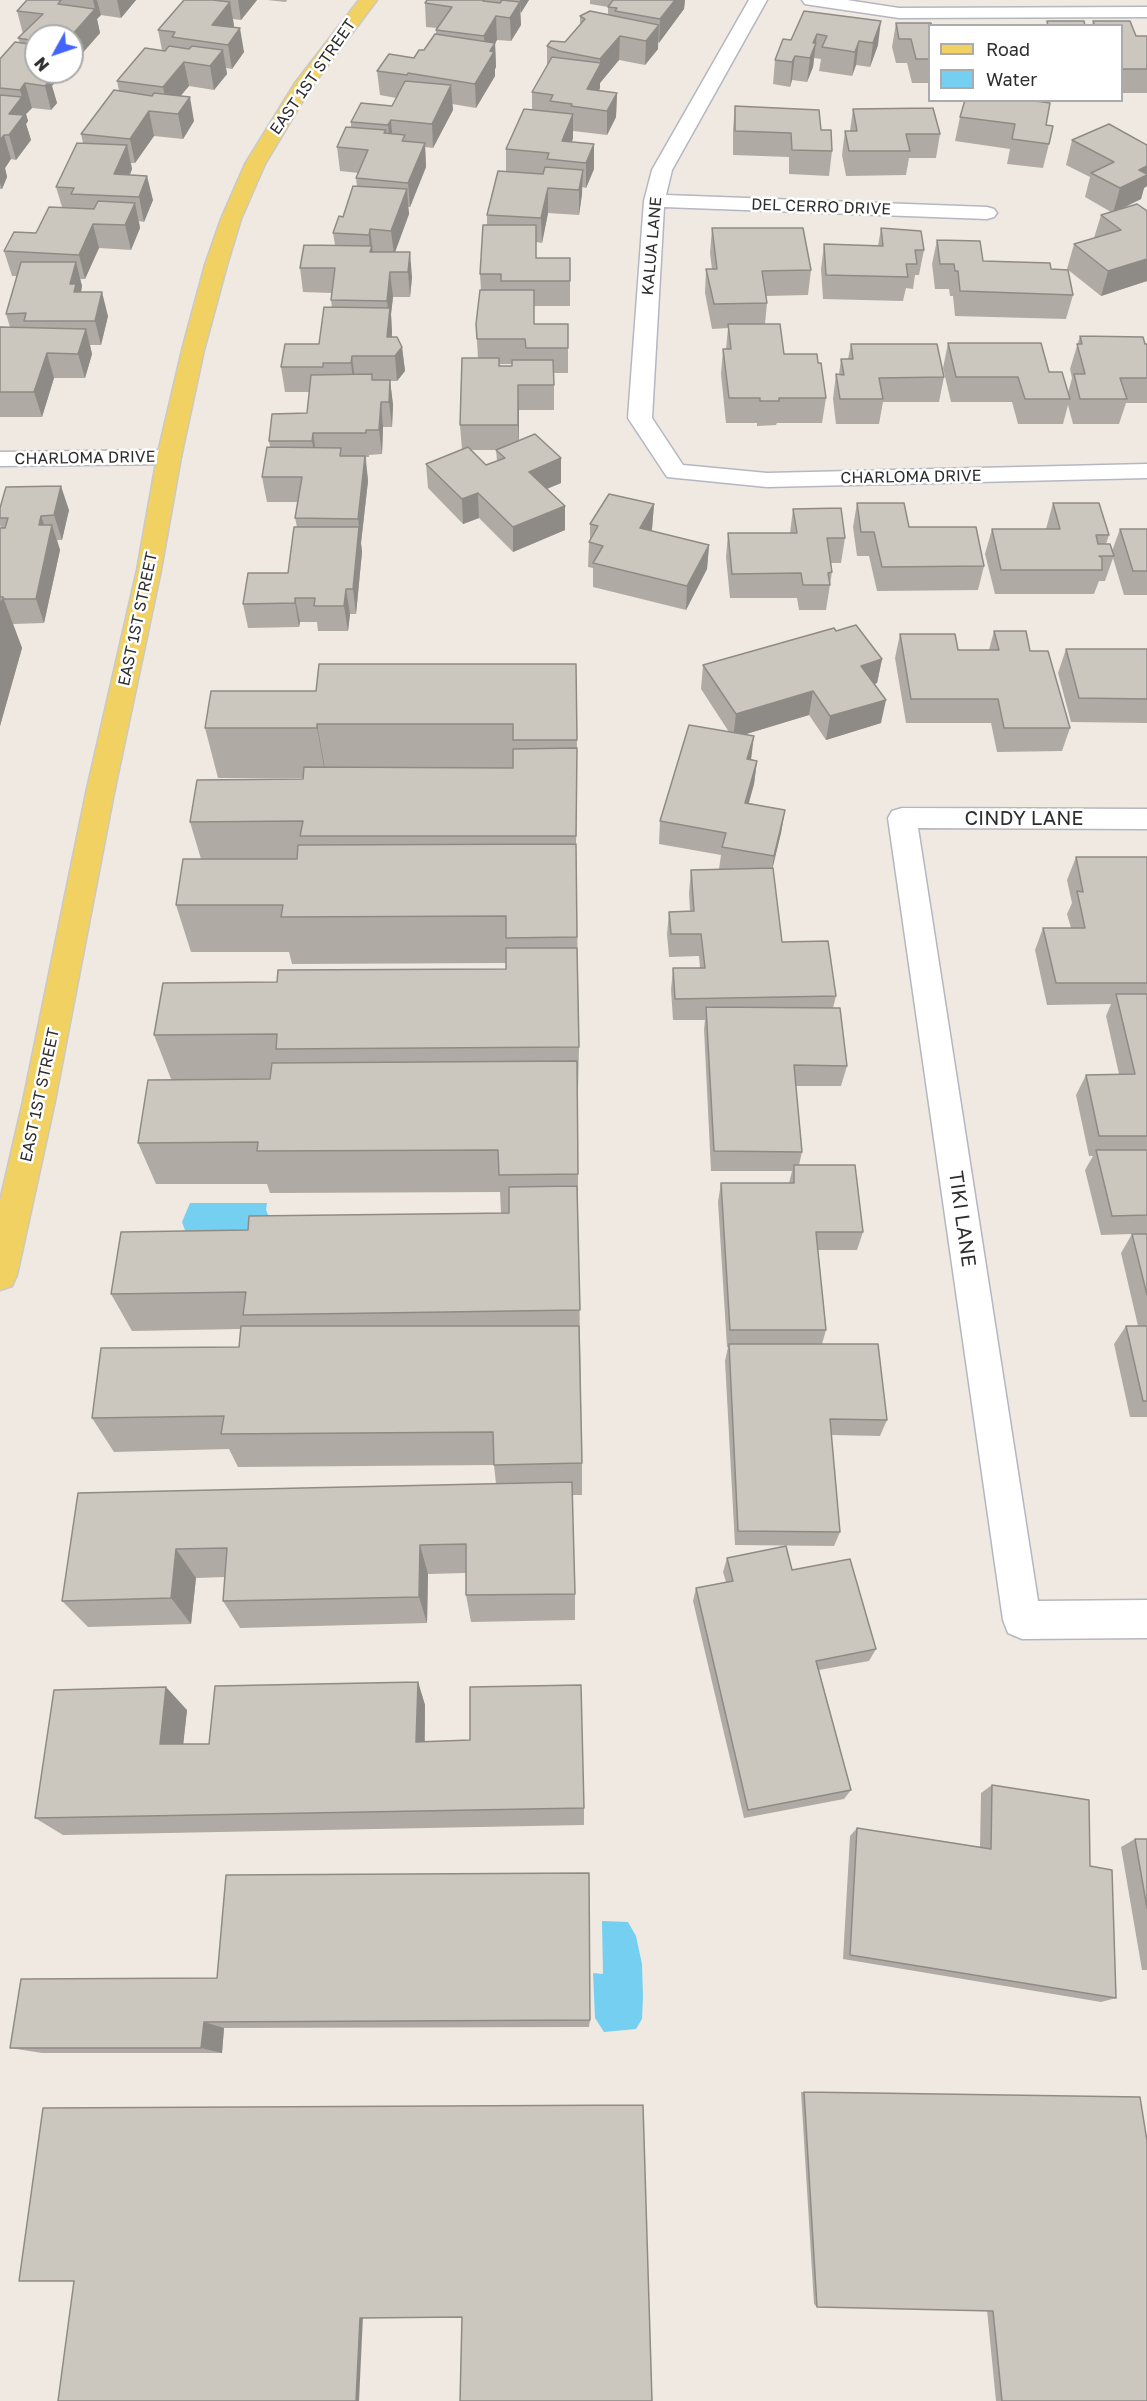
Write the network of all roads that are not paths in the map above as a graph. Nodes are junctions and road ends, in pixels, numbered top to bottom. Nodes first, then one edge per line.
1 (368, 0) edge
2 (758, 0) edge
3 (811, 0) edge
4 (1147, 12) edge
5 (654, 201) junction
6 (987, 213) dead end
7 (169, 457) junction
8 (0, 459) edge
9 (1147, 471) edge
10 (675, 472) joint
11 (902, 818) joint
12 (1147, 819) edge
13 (0, 1275) edge
14 (1147, 1619) edge

1 - 7 main road, EAST 1ST STREET
2 - 5 street, KALUA LANE
3 - 4 street
5 - 6 street, DEL CERRO DRIVE
5 - 10 street, KALUA LANE
7 - 8 street, CHARLOMA DRIVE
7 - 13 main road, EAST 1ST STREET
9 - 10 street, CHARLOMA DRIVE
11 - 12 street, CINDY LANE
11 - 14 street, TIKI LANE

